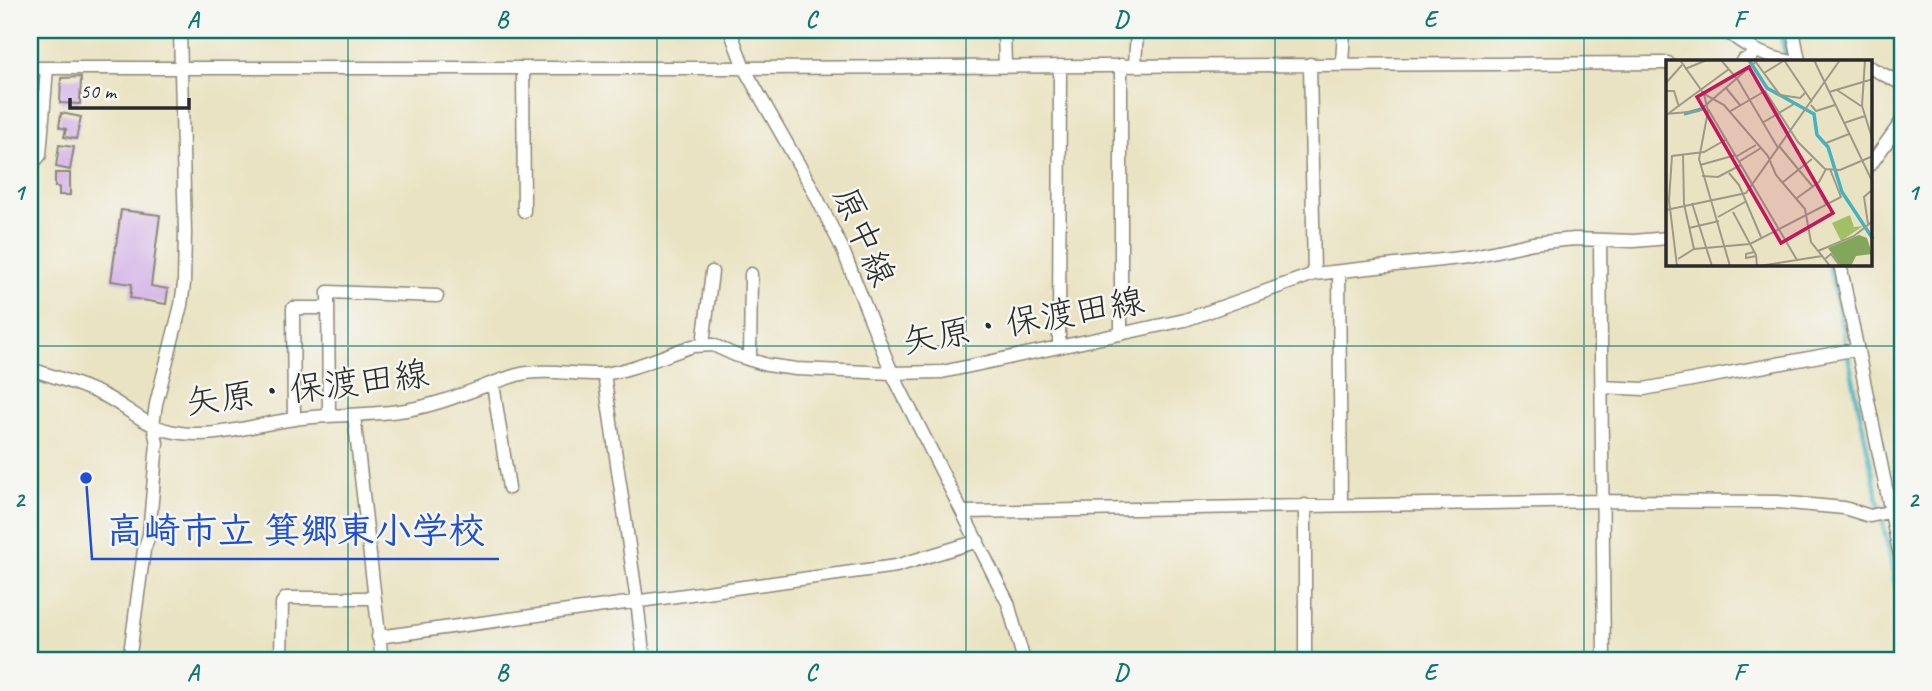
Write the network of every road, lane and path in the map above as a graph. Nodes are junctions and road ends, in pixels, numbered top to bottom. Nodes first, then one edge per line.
1 (180, 30) edge
2 (730, 30) edge
3 (1004, 30) edge
4 (1137, 30) edge
5 (1344, 30) edge
6 (1725, 30) edge
7 (1793, 30) edge
8 (1756, 51) junction
9 (1744, 60) edge
10 (1782, 60) edge
11 (1799, 60) edge
12 (1666, 63) edge
13 (1310, 64) junction
14 (1342, 64) junction
15 (1121, 65) junction
16 (1135, 65) junction
17 (1005, 66) junction
18 (1060, 66) junction
19 (30, 68) edge
20 (47, 68) junction
21 (523, 68) junction
22 (744, 68) junction
23 (180, 69) junction
24 (1872, 69) edge
25 (1902, 84) edge
26 (1902, 121) edge
27 (30, 163) edge
28 (1872, 163) edge
29 (524, 211) dead end
30 (1666, 238) edge
31 (1600, 240) junction
32 (1840, 266) edge
33 (712, 272) dead end
34 (1339, 272) junction
35 (751, 274) dead end
36 (1314, 274) junction
37 (437, 296) dead end
38 (328, 308) junction
39 (1121, 334) junction
40 (703, 344) junction
41 (1059, 347) junction
42 (1857, 349) junction
43 (750, 360) junction
44 (30, 369) edge
45 (892, 373) junction
46 (604, 374) junction
47 (493, 384) junction
48 (1601, 387) junction
49 (354, 415) junction
50 (329, 416) junction
51 (294, 419) junction
52 (153, 425) junction
53 (509, 488) dead end
54 (1603, 501) junction
55 (1342, 504) junction
56 (1305, 505) junction
57 (1897, 510) edge
58 (962, 512) junction
59 (978, 541) junction
60 (1902, 566) edge
61 (374, 598) junction
62 (637, 601) junction
63 (378, 637) junction
64 (129, 661) edge
65 (281, 661) edge
66 (382, 661) edge
67 (644, 661) edge
68 (1024, 661) edge
69 (1305, 661) edge
70 (1604, 661) edge

1 - 23 street
2 - 22 street, 原中線
3 - 17 street
4 - 16 street
5 - 14 street
6 - 8 street
7 - 11 street
8 - 9 street
8 - 10 street
12 - 14 street
13 - 14 street
13 - 16 street
13 - 36 street
15 - 16 street
15 - 18 street
15 - 39 street
17 - 18 street
17 - 22 street
18 - 41 street
19 - 20 street
20 - 23 street
20 - 27 street
21 - 22 street
21 - 23 street
21 - 29 street
22 - 45 street, 原中線
23 - 52 street
24 - 25 street
26 - 28 street
30 - 31 street, 矢原・保渡田線
31 - 34 street, 矢原・保渡田線
31 - 48 street
32 - 42 street
33 - 40 street
34 - 36 street, 矢原・保渡田線
34 - 55 street
35 - 43 street
36 - 39 street, 矢原・保渡田線
37 - 38 street
38 - 50 street
38 - 51 street
39 - 41 street, 矢原・保渡田線
40 - 43 street, 矢原・保渡田線
40 - 46 street, 矢原・保渡田線
41 - 45 street, 矢原・保渡田線
42 - 48 street
42 - 57 street
43 - 45 street, 矢原・保渡田線
44 - 52 street, 矢原・保渡田線
45 - 58 street, 原中線
46 - 47 street, 矢原・保渡田線
46 - 62 street
47 - 49 street, 矢原・保渡田線
47 - 53 street
48 - 54 street
49 - 50 street, 矢原・保渡田線
49 - 61 street
50 - 51 street, 矢原・保渡田線
51 - 52 street, 矢原・保渡田線
52 - 64 street
54 - 55 street
54 - 57 street
54 - 70 street
55 - 56 street
56 - 58 street
56 - 69 street
57 - 60 street
58 - 59 street, 原中線
59 - 62 street
59 - 68 street, 原中線
61 - 63 street
61 - 65 street
62 - 63 street
62 - 67 street
63 - 66 street

